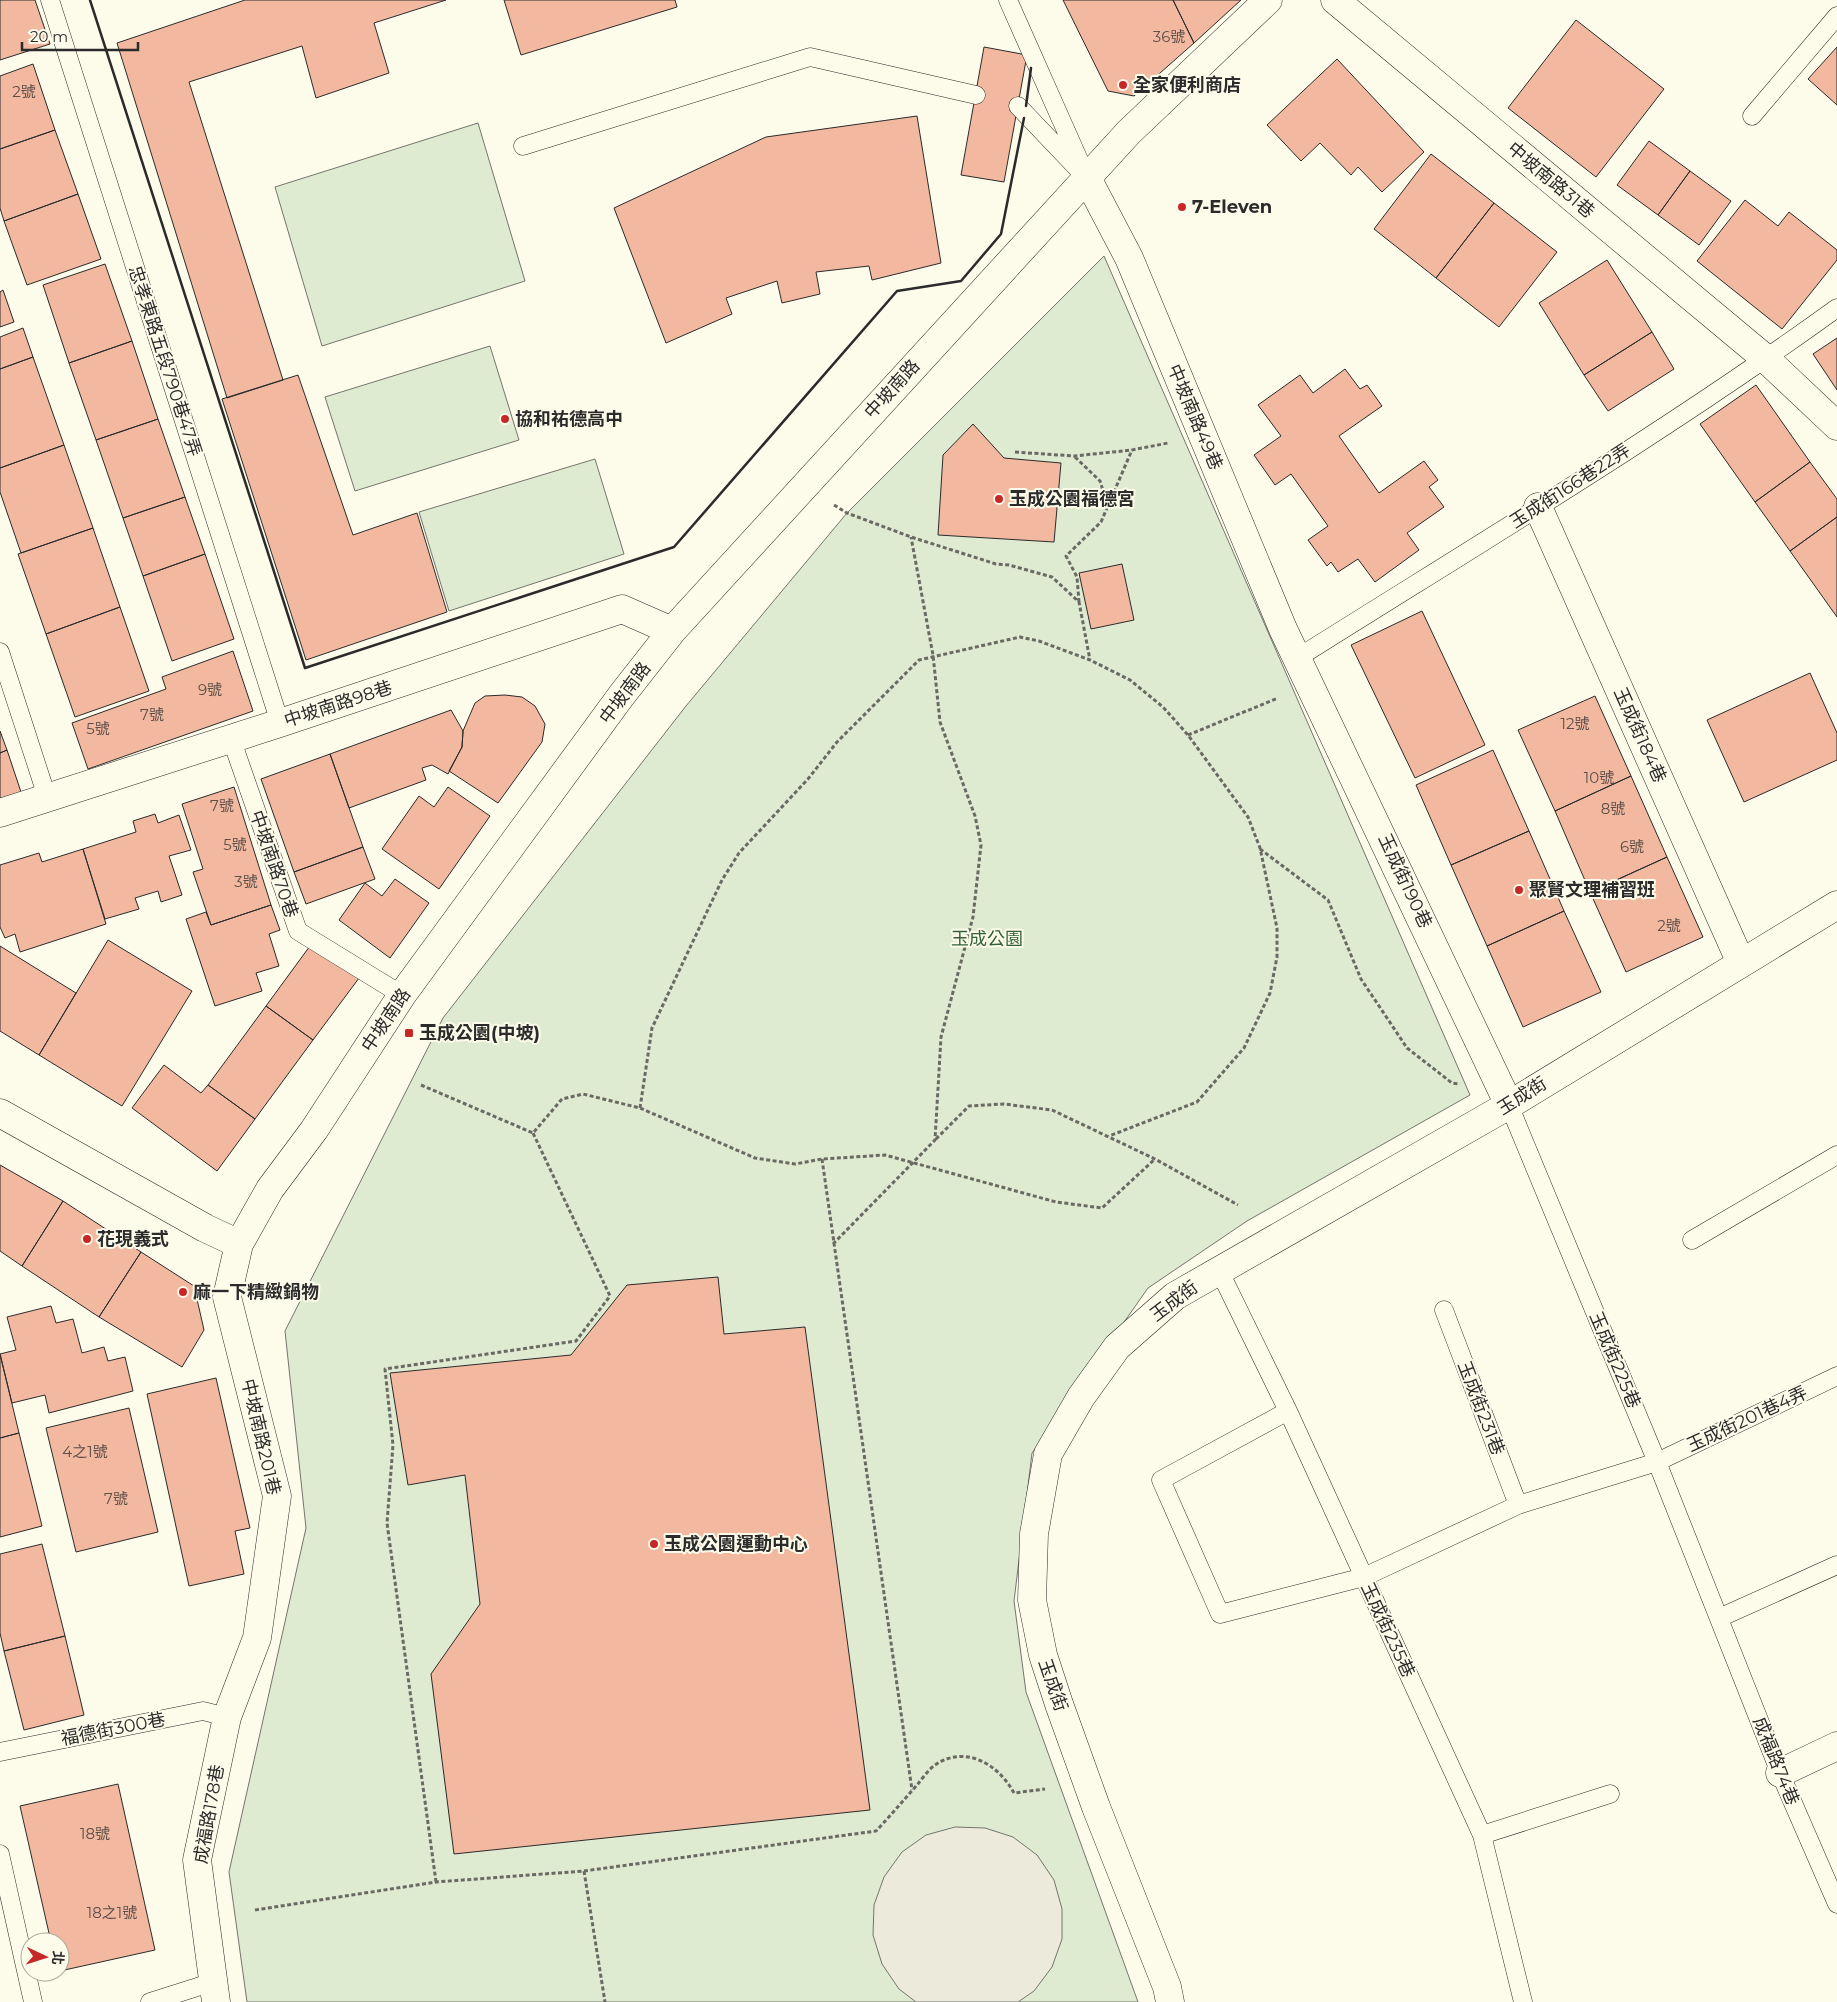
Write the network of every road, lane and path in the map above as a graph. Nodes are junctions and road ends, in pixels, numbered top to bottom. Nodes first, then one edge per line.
1 (50, 0) edge
2 (1008, 0) edge
3 (1268, 0) edge
4 (1335, 0) edge
5 (1837, 16) edge
6 (976, 95) dead end
7 (1018, 106) dead end
8 (1752, 116) dead end
9 (523, 146) dead end
10 (1086, 178) junction
11 (1837, 308) edge
12 (1766, 359) junction
13 (1837, 426) edge
14 (1176, 441) dead end
15 (1132, 450) junction
16 (1015, 452) dead end
17 (1074, 456) junction
18 (803, 486) junction
19 (1107, 503) junction
20 (1538, 506) junction
21 (910, 537) junction
22 (1079, 602) junction
23 (672, 631) junction
24 (0, 652) edge
25 (933, 655) junction
26 (1299, 657) junction
27 (1090, 660) junction
28 (1279, 697) dead end
29 (280, 723) junction
30 (1188, 735) junction
31 (231, 738) junction
32 (47, 797) junction
33 (0, 813) edge
34 (1260, 848) junction
35 (1837, 905) edge
36 (1741, 963) junction
37 (402, 995) junction
38 (1462, 1084) dead end
39 (421, 1085) dead end
40 (1510, 1104) junction
41 (640, 1108) junction
42 (0, 1113) edge
43 (533, 1133) junction
44 (1108, 1136) junction
45 (936, 1140) junction
46 (1837, 1155) edge
47 (822, 1159) junction
48 (1155, 1159) junction
49 (914, 1162) junction
50 (1238, 1206) dead end
51 (1692, 1240) dead end
52 (238, 1244) junction
53 (833, 1244) junction
54 (1219, 1270) junction
55 (1444, 1310) dead end
56 (1837, 1376) edge
57 (1288, 1411) junction
58 (1657, 1462) junction
59 (1518, 1505) junction
60 (1837, 1565) edge
61 (1364, 1577) junction
62 (1719, 1618) junction
63 (227, 1716) junction
64 (1837, 1746) edge
65 (0, 1752) edge
66 (1780, 1773) junction
67 (1045, 1789) dead end
68 (912, 1791) junction
69 (1610, 1794) dead end
70 (1482, 1835) junction
71 (0, 1854) edge
72 (584, 1871) junction
73 (436, 1882) junction
74 (1837, 1904) edge
75 (255, 1910) dead end
76 (215, 1992) edge
77 (33, 2002) edge
78 (150, 2002) edge
79 (605, 2002) edge
80 (1170, 2002) edge
81 (1523, 2002) edge

1 - 29 lane, 忠孝東路五段790巷47弄
2 - 10 lane
3 - 10 street, 中坡南路
4 - 12 street, 中坡南路31巷
5 - 8 lane
6 - 9 lane
7 - 10 lane
10 - 18 street, 中坡南路
10 - 26 street, 中坡南路49巷
11 - 12 lane, 玉成街166巷22弄
12 - 13 street, 中坡南路31巷
12 - 20 lane, 玉成街166巷22弄
14 - 15 path
15 - 17 path
15 - 19 path
16 - 17 path
17 - 19 path
18 - 21 path
18 - 23 street, 中坡南路
19 - 22 path
20 - 26 lane, 玉成街166巷22弄
20 - 36 street, 玉成街184巷
21 - 22 path
21 - 25 path
22 - 27 path
23 - 29 street, 中坡南路98巷
23 - 37 street, 中坡南路
24 - 32 lane
25 - 27 path
25 - 41 path
25 - 45 path
26 - 40 street, 玉成街190巷
27 - 30 path
28 - 30 path
29 - 31 street, 中坡南路98巷
30 - 34 path
31 - 32 street, 中坡南路98巷
31 - 37 lane, 中坡南路70巷
32 - 33 street, 中坡南路98巷
34 - 38 path
34 - 44 path
35 - 36 street, 玉成街
36 - 40 street, 玉成街
37 - 52 street, 中坡南路
39 - 43 path
40 - 54 street, 玉成街
40 - 58 lane, 玉成街225巷
41 - 43 path
41 - 47 path
42 - 52 street
43 - 73 path
44 - 45 path
44 - 48 path
45 - 49 path
46 - 51 lane
47 - 49 path
47 - 53 path
48 - 49 path
48 - 50 path
49 - 53 path
52 - 63 street, 中坡南路201巷
53 - 68 path
54 - 57 lane, 玉成街235巷
54 - 80 street, 玉成街
55 - 59 lane, 玉成街231巷
56 - 58 lane, 玉成街201巷4弄
57 - 61 lane, 玉成街235巷
57 - 61 lane, 玉成街201巷4弄
58 - 59 lane, 玉成街201巷4弄
58 - 62 lane, 玉成街225巷
59 - 61 lane, 玉成街201巷4弄
60 - 62 lane
61 - 70 lane, 玉成街235巷
62 - 66 lane, 成福路74巷
63 - 65 lane, 福德街300巷
63 - 76 street, 成福路178巷
64 - 66 street
66 - 74 lane, 成福路74巷
67 - 68 path
68 - 72 path
69 - 70 lane
70 - 81 lane, 玉成街235巷
71 - 77 lane
72 - 73 path
72 - 79 path
73 - 75 path
76 - 78 lane

